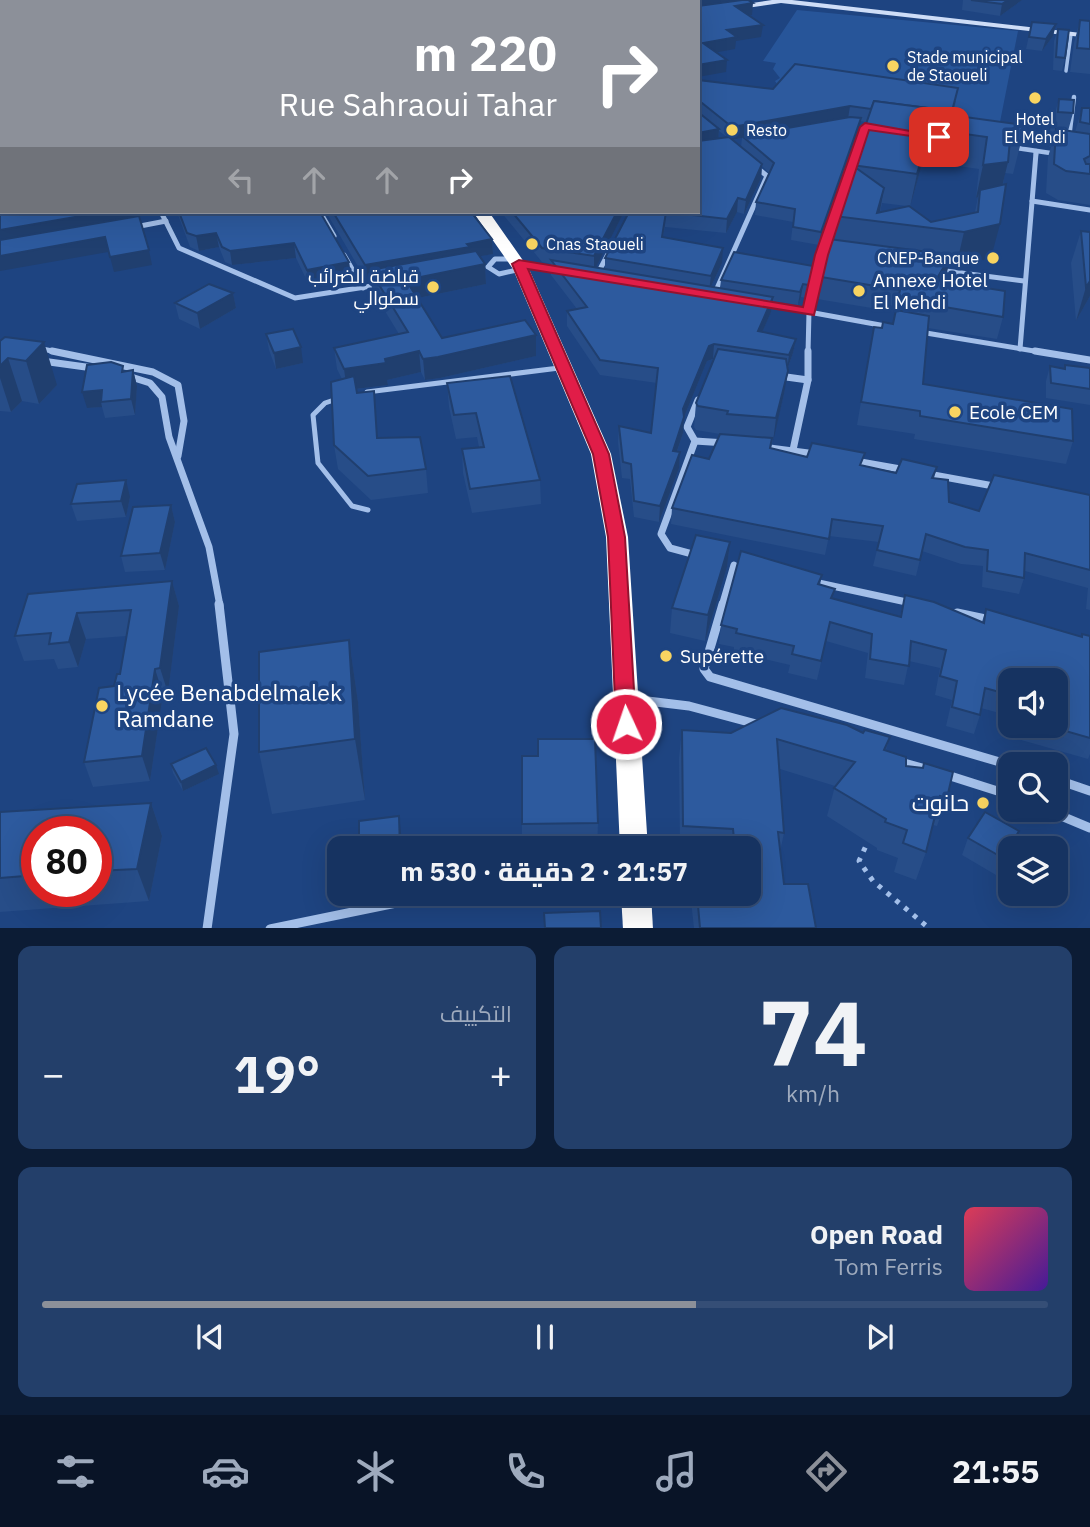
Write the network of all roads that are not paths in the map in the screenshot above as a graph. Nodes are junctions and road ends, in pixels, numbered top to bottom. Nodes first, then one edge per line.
1 (832, 0) edge
2 (782, 1) edge
3 (700, 13) edge
4 (1090, 30) edge
5 (1071, 34) junction
6 (1090, 36) edge
7 (1066, 71) edge
8 (1074, 97) edge
9 (1068, 143) edge
10 (997, 145) edge
11 (1037, 151) junction
12 (1067, 155) edge
13 (748, 160) edge
14 (1032, 201) junction
15 (839, 204) edge
16 (1090, 210) edge
17 (162, 214) edge
18 (321, 214) edge
19 (482, 214) edge
20 (166, 221) junction
21 (128, 228) edge
22 (613, 244) edge
23 (821, 255) junction
24 (835, 257) edge
25 (488, 264) junction
26 (519, 265) junction
27 (478, 266) edge
28 (929, 269) edge
29 (571, 272) edge
30 (584, 274) edge
31 (597, 276) junction
32 (610, 278) edge
33 (1024, 281) junction
34 (387, 284) edge
35 (363, 289) junction
36 (700, 293) edge
37 (713, 295) junction
38 (727, 298) edge
39 (754, 303) edge
40 (809, 312) junction
41 (901, 328) edge
42 (914, 331) edge
43 (24, 345) edge
44 (1020, 349) junction
45 (1090, 360) edge
46 (38, 361) edge
47 (562, 368) junction
48 (766, 373) edge
49 (808, 380) junction
50 (702, 390) edge
51 (362, 393) edge
52 (348, 395) edge
53 (695, 440) junction
54 (732, 444) edge
55 (757, 446) edge
56 (793, 450) junction
57 (820, 454) edge
58 (178, 457) junction
59 (847, 459) edge
60 (1009, 488) edge
61 (368, 510) dead end
62 (708, 558) edge
63 (721, 561) edge
64 (734, 565) junction
65 (747, 568) edge
66 (800, 579) edge
67 (918, 605) edge
68 (945, 610) edge
69 (998, 622) edge
70 (624, 699) junction
71 (770, 728) edge
72 (892, 760) edge
73 (998, 761) edge
74 (1068, 783) edge
75 (998, 790) edge
76 (1090, 791) edge
77 (1068, 819) edge
78 (1090, 828) edge
79 (633, 836) edge
80 (382, 906) edge
81 (637, 906) edge
82 (207, 928) edge
83 (275, 928) edge
84 (638, 928) edge

1 - 4 main road
2 - 3 main road
2 - 5 main road
5 - 6 main road
5 - 7 lane
8 - 9 street
10 - 11 street
11 - 12 street
11 - 14 street
13 - 37 street
14 - 16 street
14 - 33 street
15 - 23 street
17 - 20 street
18 - 35 street
19 - 26 highway
20 - 21 street
20 - 35 street
22 - 31 street
23 - 24 street
23 - 40 street
25 - 26 street
25 - 26 street
25 - 27 street
26 - 29 street
26 - 47 highway
28 - 33 street
30 - 31 street
31 - 32 street
33 - 44 street
34 - 35 street
36 - 37 street
37 - 38 street
39 - 40 street
40 - 41 street
40 - 49 street
42 - 44 street
43 - 58 street
44 - 45 street
46 - 58 street
47 - 51 lane
47 - 70 highway
48 - 49 street
49 - 56 street
50 - 53 street
52 - 61 lane
53 - 54 street
53 - 62 street
55 - 56 street
56 - 57 street
58 - 82 street
59 - 60 street
63 - 64 street
64 - 65 street
64 - 73 street
66 - 67 street
68 - 69 street
70 - 71 street
70 - 79 highway
72 - 75 street
74 - 76 street
77 - 78 street
80 - 83 street
81 - 84 highway

